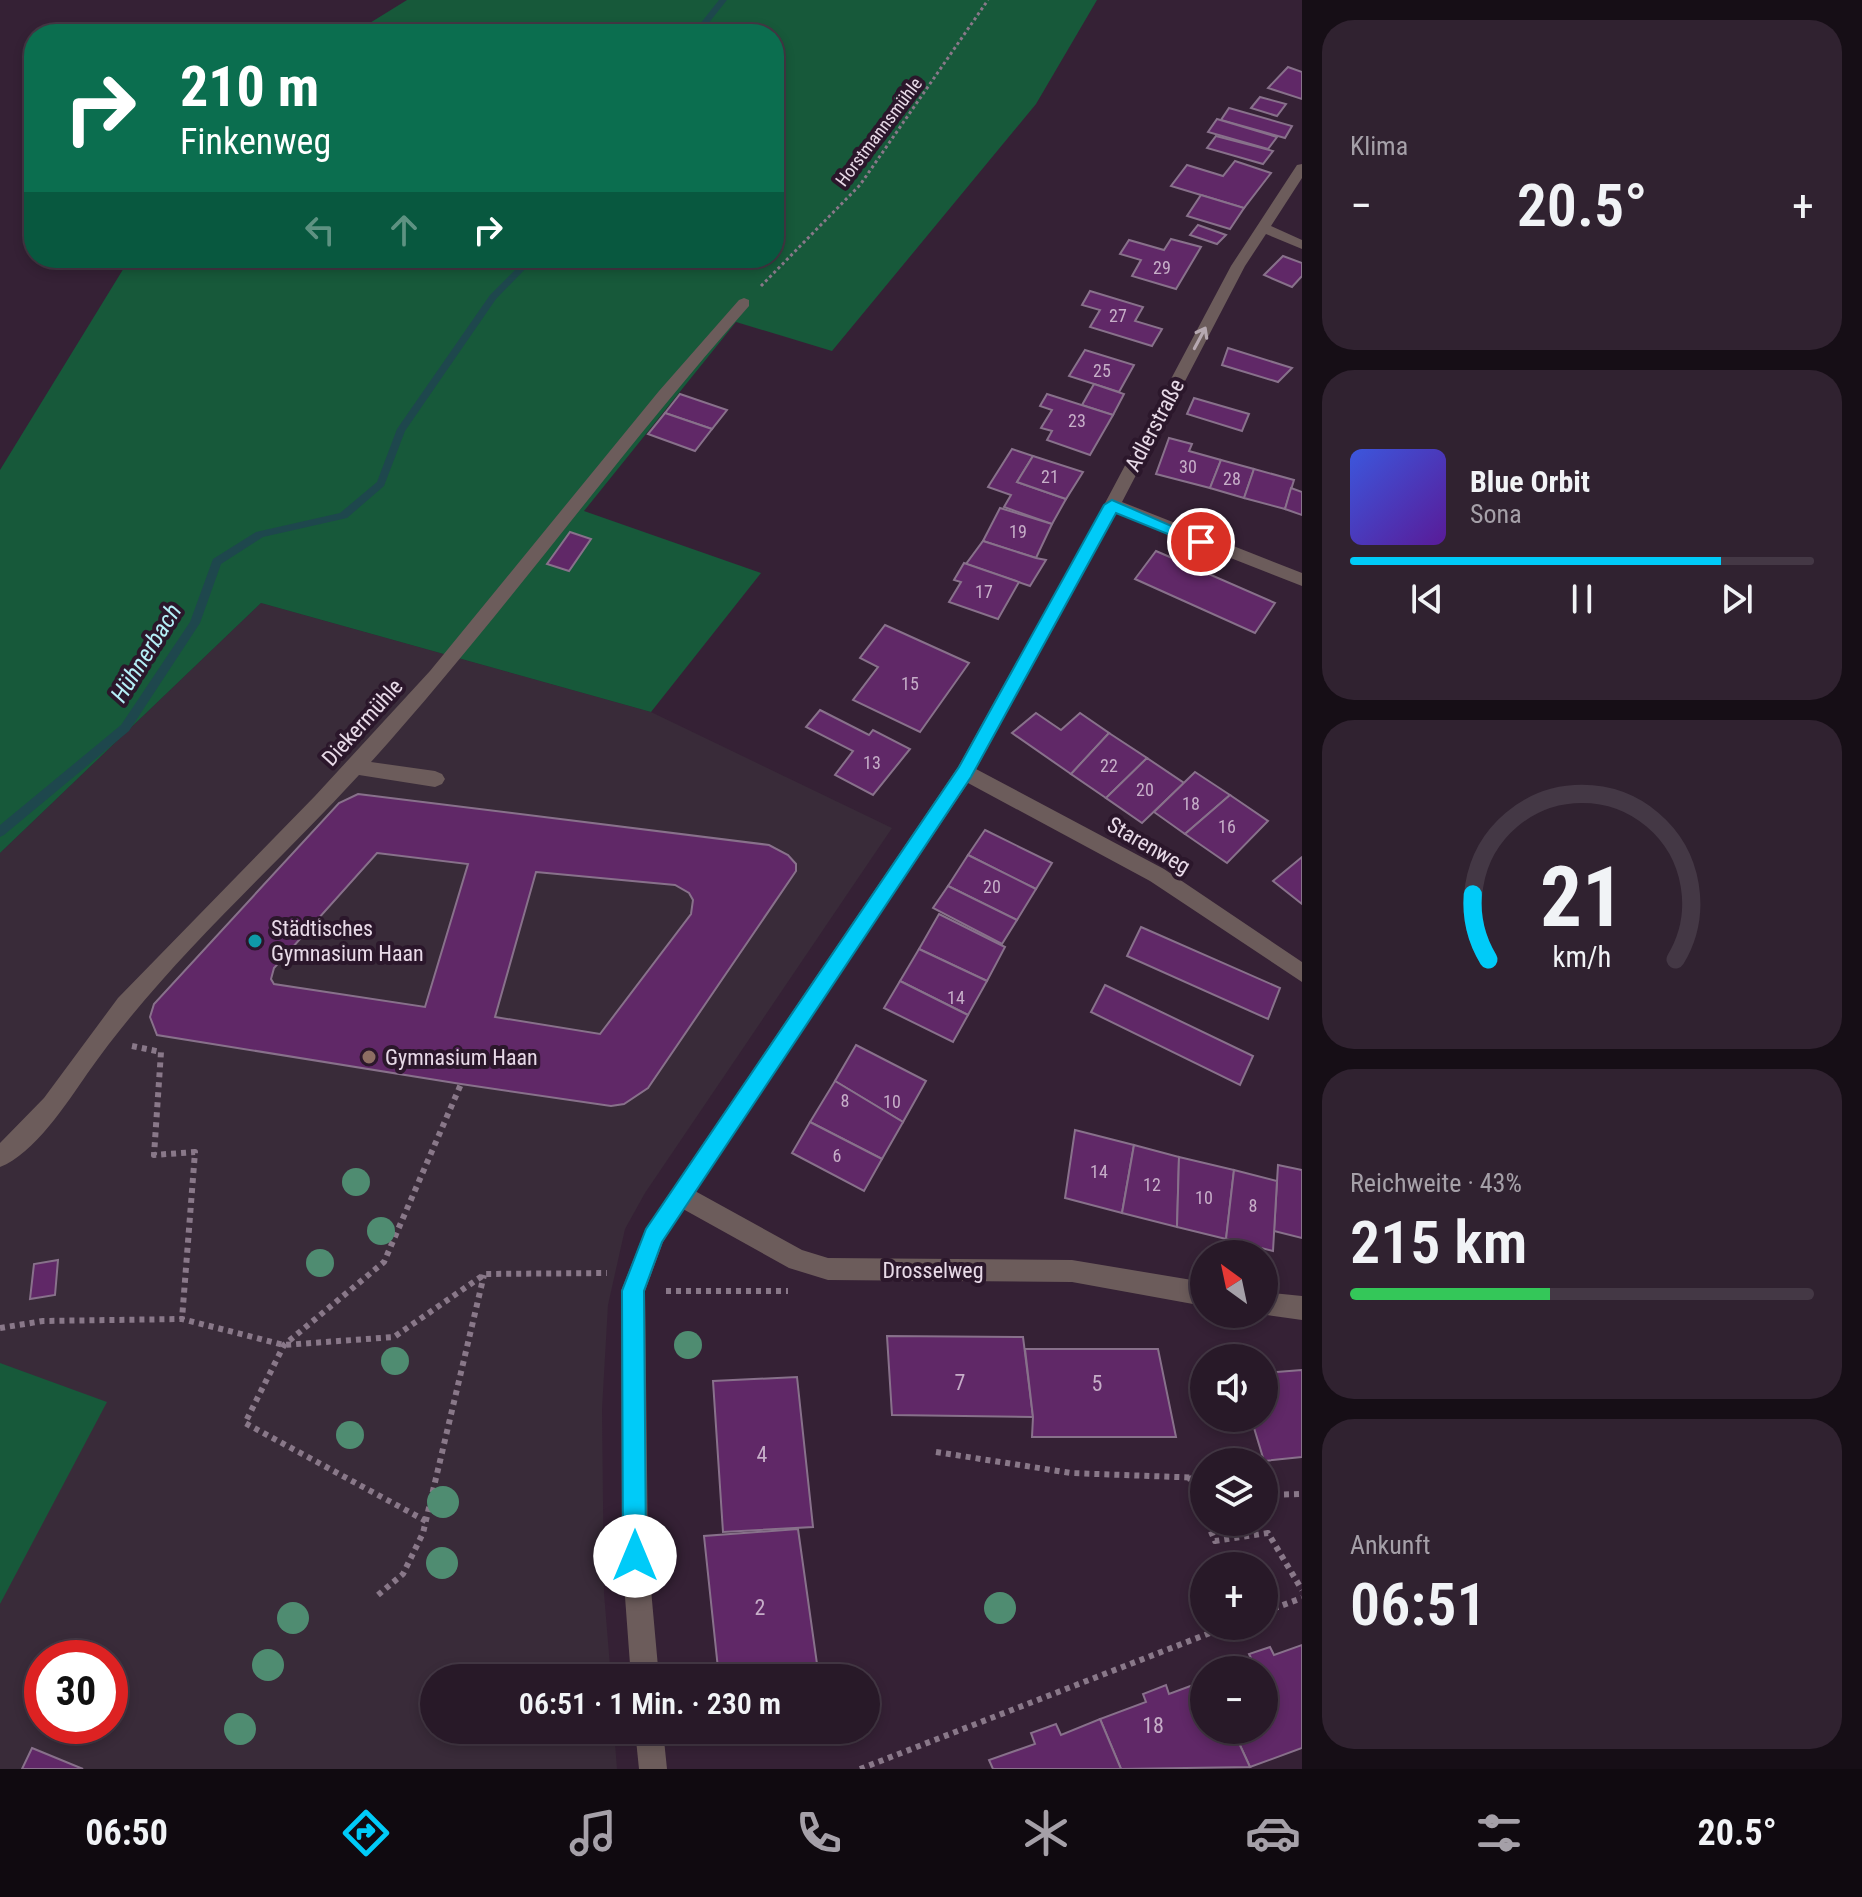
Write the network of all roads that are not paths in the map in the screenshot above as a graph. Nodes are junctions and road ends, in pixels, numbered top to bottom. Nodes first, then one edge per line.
1 (1302, 168) edge
2 (1261, 227) junction
3 (1302, 245) edge
4 (744, 303) road end
5 (1112, 505) junction
6 (1302, 580) edge
7 (355, 767) junction
8 (965, 772) junction
9 (435, 779) dead end
10 (1302, 973) edge
11 (0, 1157) edge
12 (679, 1195) junction
13 (1190, 1292) edge
14 (1278, 1305) edge
15 (1302, 1308) edge
16 (644, 1664) edge
17 (650, 1744) edge
18 (653, 1769) edge

1 - 2 street, Adlerstraße
2 - 3 street
5 -> 2 street, Adlerstraße
4 - 7 street, Diekermühle
5 - 6 street
5 - 8 street, Adlerstraße
7 - 9 street
7 - 11 street, Diekermühle
8 - 10 street, Starenweg
8 - 12 street, Adlerstraße
12 - 13 street, Drosselweg
12 - 16 street, Adlerstraße
14 - 15 street
17 - 18 street

